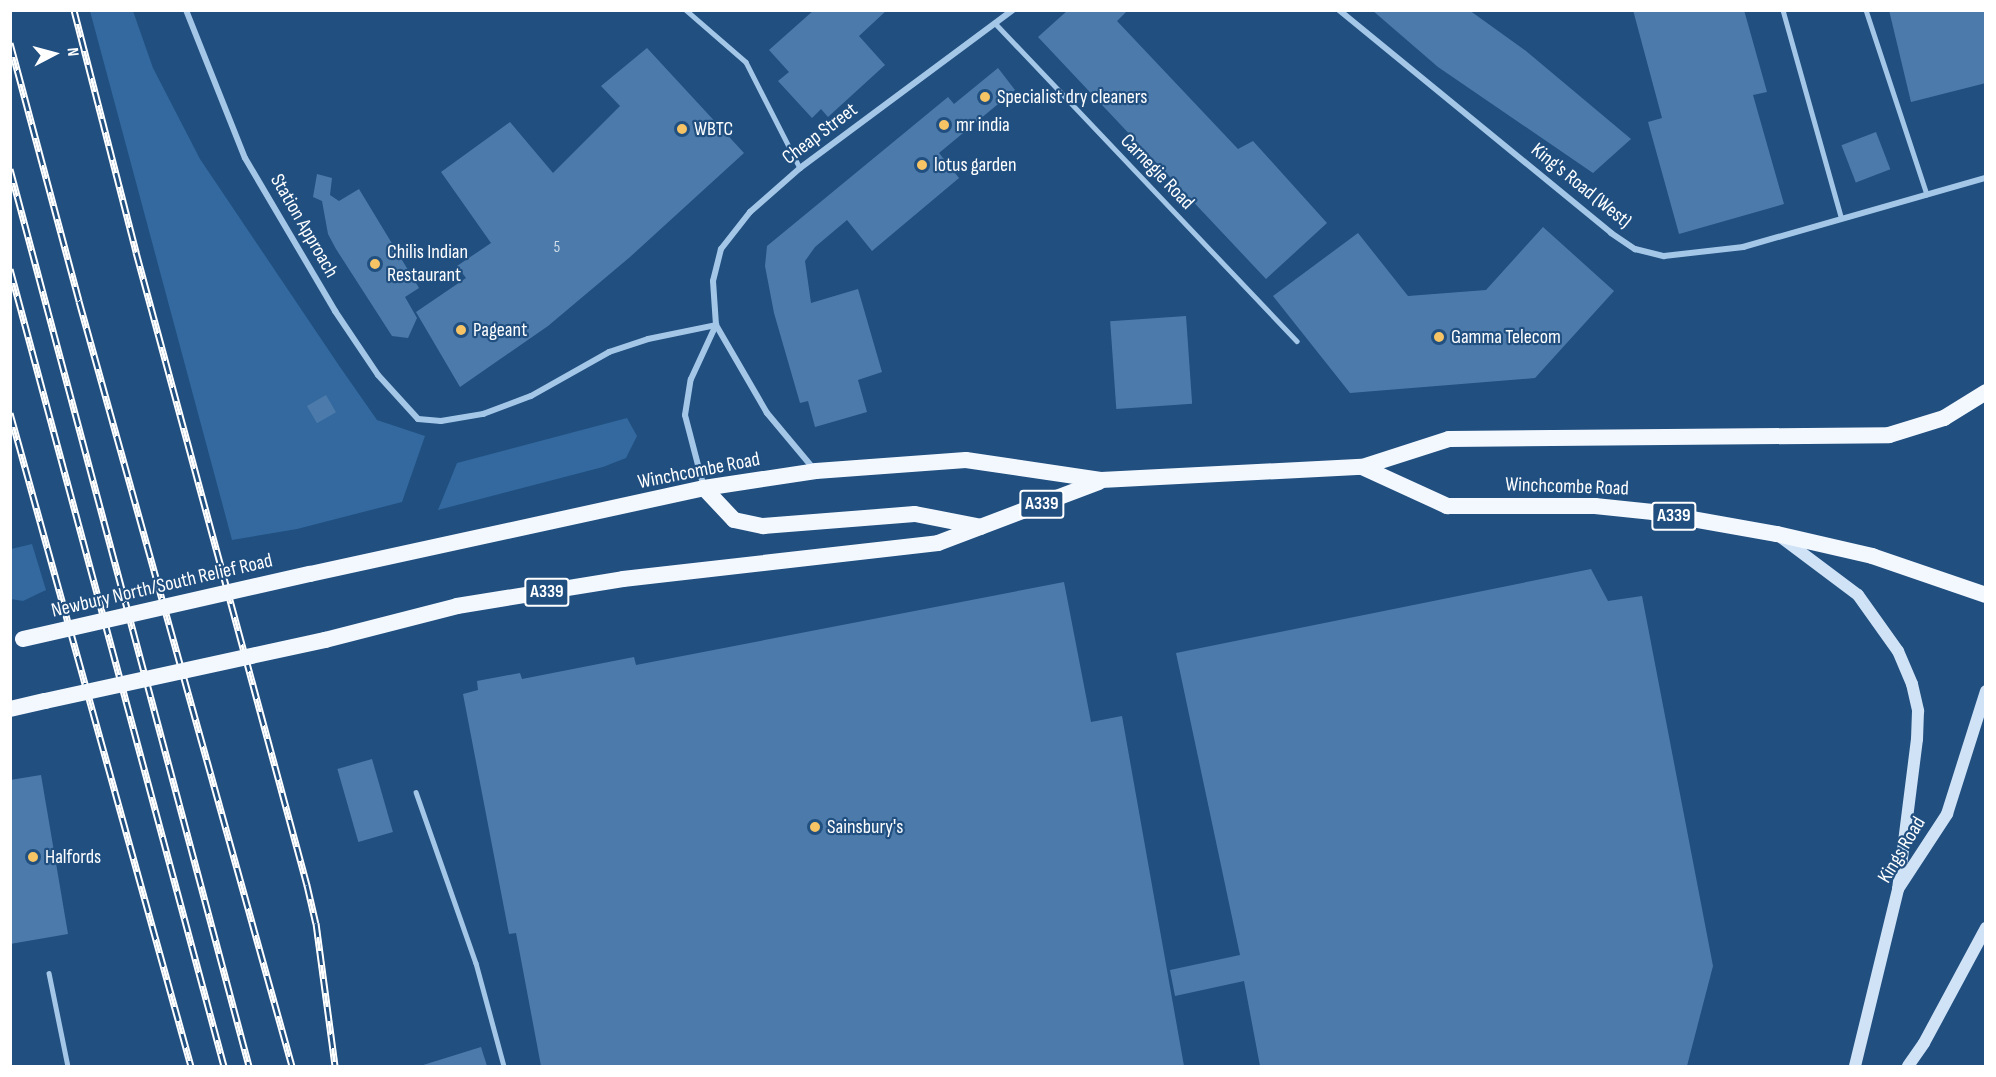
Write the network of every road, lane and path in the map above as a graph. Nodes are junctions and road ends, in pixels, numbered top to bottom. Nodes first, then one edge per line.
1 (186, 10) edge
2 (686, 10) edge
3 (1012, 10) edge
4 (1339, 10) edge
5 (1783, 10) edge
6 (1866, 10) edge
7 (996, 24) junction
8 (800, 168) junction
9 (1986, 178) edge
10 (1927, 194) junction
11 (1841, 217) junction
12 (716, 325) junction
13 (1297, 341) dead end
14 (1986, 392) edge
15 (1362, 466) junction
16 (816, 471) junction
17 (1101, 480) junction
18 (704, 488) junction
19 (983, 527) junction
20 (1777, 534) junction
21 (310, 574) joint
22 (1986, 595) edge
23 (17, 640) edge
24 (1986, 691) edge
25 (10, 709) edge
26 (416, 792) dead end
27 (1898, 889) junction
28 (1986, 928) edge
29 (49, 973) dead end
30 (68, 1066) edge
31 (504, 1066) edge
32 (1854, 1066) edge
33 (1908, 1066) edge

1 - 12 street, Station Approach
2 - 8 lane
3 - 7 street, Cheap Street
4 - 11 street, King's Road (West)
5 - 11 lane
6 - 10 lane
7 - 8 street, Cheap Street
7 - 13 lane, Carnegie Road
8 - 12 street, Cheap Street
9 - 10 street, King's Road (West)
10 - 11 street, King's Road (West)
12 - 16 street, Cheap Street
12 - 18 street, Cheap Street
14 - 15 highway, Winchcombe Road / A339
15 - 17 highway, Winchcombe Road / A339
15 - 20 highway, Winchcombe Road / A339
16 - 17 highway, Winchcombe Road / A339
16 - 18 highway, Winchcombe Road / A339
17 - 19 highway, Winchcombe Road / A339
18 - 19 highway
18 - 21 highway, Winchcombe Road / A339
19 - 25 highway, Winchcombe Road / A339, bridge
20 - 22 highway, Winchcombe Road / A339
20 - 27 main road
21 - 23 highway, Newbury North/South Relief Road / A339, bridge
24 - 27 main road, Kings Road
26 - 31 lane
27 - 32 main road, Kings Road
28 - 33 main road
29 - 30 lane

